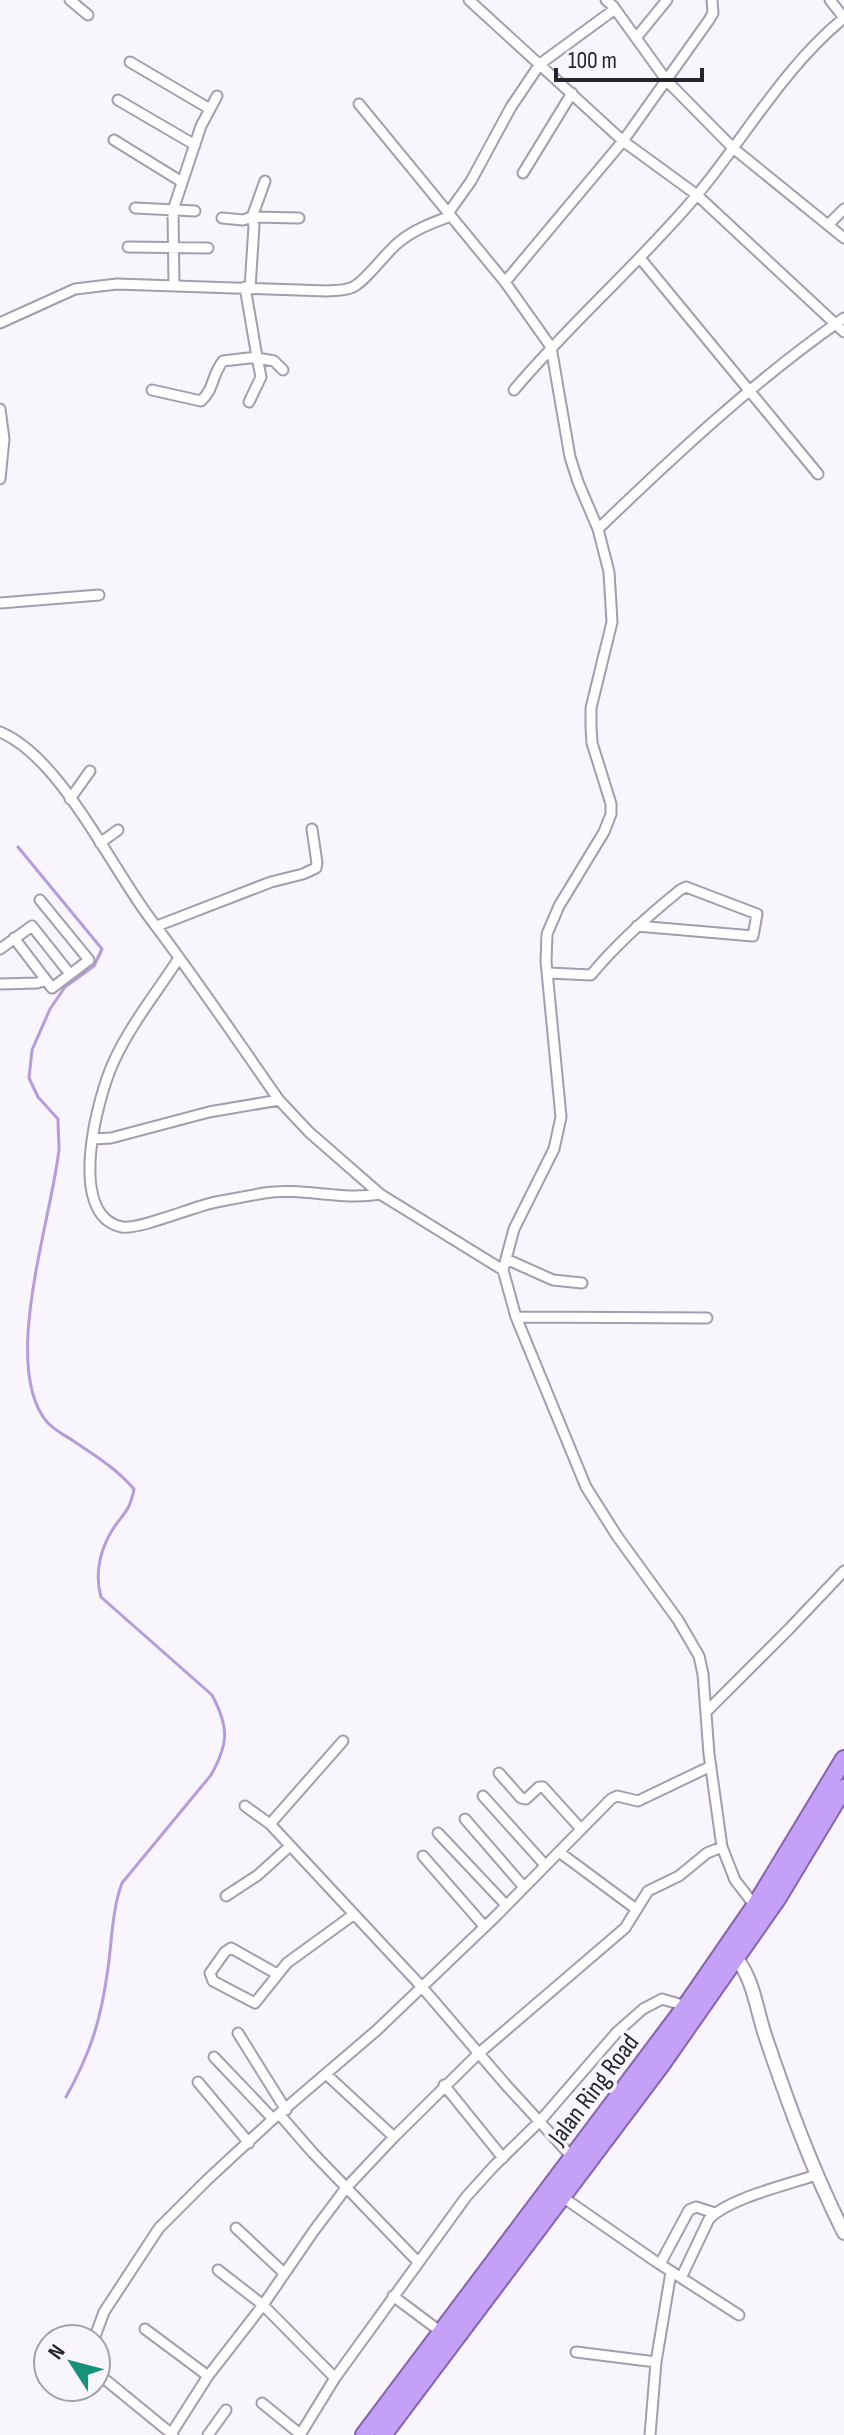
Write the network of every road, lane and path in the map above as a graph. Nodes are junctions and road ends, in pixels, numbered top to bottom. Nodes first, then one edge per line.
1 (70, 0) edge
2 (469, 0) edge
3 (667, 0) edge
4 (712, 0) edge
5 (830, 0) edge
6 (613, 4) edge
7 (88, 15) dead end
8 (844, 18) edge
9 (636, 38) junction
10 (130, 62) dead end
11 (540, 64) junction
12 (667, 81) junction
13 (572, 93) junction
14 (217, 96) dead end
15 (118, 100) dead end
16 (359, 104) dead end
17 (210, 109) junction
18 (114, 140) dead end
19 (623, 141) junction
20 (195, 145) junction
21 (733, 148) junction
22 (523, 173) dead end
23 (265, 181) dead end
24 (182, 182) junction
25 (697, 195) junction
26 (135, 208) dead end
27 (844, 209) edge
28 (173, 210) junction
29 (195, 211) dead end
30 (450, 214) junction
31 (252, 217) junction
32 (222, 218) dead end
33 (299, 218) dead end
34 (829, 224) junction
35 (844, 238) edge
36 (128, 247) dead end
37 (173, 247) junction
38 (208, 248) dead end
39 (640, 258) junction
40 (505, 282) junction
41 (174, 286) junction
42 (247, 288) junction
43 (840, 321) edge
44 (0, 323) edge
45 (844, 332) edge
46 (551, 347) junction
47 (257, 358) junction
48 (283, 370) dead end
49 (152, 390) dead end
50 (514, 390) dead end
51 (750, 392) junction
52 (249, 402) dead end
53 (0, 409) edge
54 (818, 474) dead end
55 (0, 479) edge
56 (598, 529) junction
57 (99, 595) dead end
58 (0, 603) edge
59 (0, 732) edge
60 (90, 771) dead end
61 (70, 799) junction
62 (312, 829) dead end
63 (118, 830) dead end
64 (100, 843) junction
65 (40, 900) dead end
66 (155, 925) junction
67 (637, 926) junction
68 (14, 938) junction
69 (0, 949) edge
70 (179, 958) junction
71 (549, 973) junction
72 (70, 974) junction
73 (46, 980) junction
74 (0, 984) edge
75 (279, 1100) junction
76 (93, 1139) junction
77 (380, 1194) junction
78 (506, 1259) junction
79 (503, 1270) junction
80 (582, 1283) dead end
81 (516, 1317) junction
82 (707, 1318) dead end
83 (844, 1571) edge
84 (706, 1712) junction
85 (343, 1741) dead end
86 (844, 1759) edge
87 (711, 1766) junction
88 (499, 1773) dead end
89 (844, 1788) edge
90 (483, 1796) dead end
91 (245, 1806) dead end
92 (465, 1819) dead end
93 (270, 1824) junction
94 (581, 1829) junction
95 (438, 1833) dead end
96 (290, 1846) junction
97 (722, 1847) junction
98 (559, 1852) junction
99 (423, 1856) dead end
100 (545, 1865) junction
101 (523, 1886) junction
102 (226, 1896) dead end
103 (506, 1905) junction
104 (755, 1906) junction
105 (636, 1909) junction
106 (353, 1915) junction
107 (484, 1926) junction
108 (736, 1958) junction
109 (277, 1974) junction
110 (421, 1986) junction
111 (686, 2006) junction
112 (238, 2033) dead end
113 (478, 2054) junction
114 (214, 2057) dead end
115 (327, 2075) junction
116 (198, 2082) dead end
117 (444, 2085) junction
118 (280, 2115) junction
119 (544, 2125) junction
120 (394, 2137) junction
121 (249, 2143) junction
122 (568, 2152) junction
123 (503, 2158) junction
124 (816, 2175) junction
125 (346, 2188) junction
126 (561, 2196) junction
127 (715, 2213) junction
128 (236, 2228) dead end
129 (844, 2233) edge
130 (418, 2262) junction
131 (660, 2264) junction
132 (218, 2270) dead end
133 (284, 2273) junction
134 (676, 2275) junction
135 (393, 2296) junction
136 (263, 2305) junction
137 (739, 2315) dead end
138 (99, 2323) edge
139 (145, 2329) dead end
140 (441, 2332) junction
141 (576, 2352) dead end
142 (656, 2362) junction
143 (208, 2376) junction
144 (335, 2378) junction
145 (112, 2385) edge
146 (262, 2403) dead end
147 (226, 2410) dead end
148 (384, 2425) edge
149 (172, 2434) edge
150 (300, 2434) edge
151 (208, 2435) edge
152 (364, 2435) edge
153 (650, 2435) edge

1 - 7 street
2 - 11 street
3 - 9 street
4 - 12 street
5 - 8 street
6 - 9 street
6 - 11 street
8 - 21 street
9 - 12 street
10 - 17 street
11 - 13 street
11 - 30 street
12 - 19 street
12 - 21 street
13 - 19 street
13 - 22 street
14 - 17 street
15 - 20 street
16 - 30 street
17 - 20 street
18 - 24 street
19 - 25 street
19 - 40 street
20 - 24 street
21 - 25 street
21 - 34 street
23 - 31 street
24 - 28 street
25 - 39 street
25 - 43 street
26 - 28 street
27 - 34 street
28 - 29 street
28 - 37 street
30 - 40 street
30 - 42 street
31 - 32 street
31 - 33 street
31 - 42 street
34 - 35 street
36 - 37 street
37 - 38 street
37 - 41 street
39 - 46 street
39 - 51 street
40 - 46 street
41 - 42 street
41 - 44 street
42 - 47 street
43 - 45 street
43 - 51 street
46 - 50 street
46 - 56 street
47 - 48 street
47 - 49 street
47 - 52 street
51 - 54 street
51 - 56 street
53 - 55 street
56 - 71 street
57 - 58 street
59 - 61 street
60 - 61 street
61 - 64 street
62 - 66 street
63 - 64 street
64 - 66 street
65 - 72 street
66 - 70 street
67 - 67 street
67 - 71 street
68 - 69 street
68 - 72 street
68 - 73 street
70 - 75 street
70 - 76 street
71 - 78 street
72 - 73 street
73 - 74 street
75 - 76 street
75 - 77 street
76 - 77 street
77 - 79 street
78 - 79 street
78 - 80 street
79 - 81 street
81 - 82 street
81 - 84 street
83 - 84 street
84 - 87 street
85 - 93 street
86 - 104 highway, Jalan Ring Road
87 - 94 street
87 - 97 street
88 - 94 street
89 - 108 highway, Jalan Ring Road
90 - 100 street
91 - 93 street
92 - 101 street
93 - 96 street
94 - 98 street
95 - 103 street
96 - 102 street
96 - 106 street
97 - 104 street
97 - 105 street
98 - 100 street
98 - 105 street
99 - 107 street
100 - 101 street
101 - 103 street
103 - 107 street
104 - 111 highway, Jalan Ring Road
105 - 113 street
106 - 109 street
106 - 110 street
107 - 110 street
108 - 124 street
108 - 126 highway, Jalan Ring Road
109 - 109 street
110 - 113 street
110 - 115 street
111 - 119 street
111 - 122 highway, Jalan Ring Road
112 - 118 street
113 - 117 street
113 - 119 street
114 - 118 street
115 - 118 street
115 - 120 street
116 - 121 street
117 - 120 street
117 - 123 street
118 - 121 street
118 - 125 street
119 - 122 street
119 - 123 street
120 - 125 street
121 - 138 street
122 - 140 highway, Jalan Ring Road
123 - 130 street
124 - 127 street
124 - 129 street
125 - 130 street
125 - 133 street
126 - 131 street
126 - 148 highway, Jalan Ring Road
127 - 131 street
127 - 134 street
128 - 133 street
130 - 135 street
131 - 134 street
132 - 136 street
133 - 136 street
134 - 137 street
134 - 142 street
135 - 140 street
135 - 144 street
136 - 143 street
136 - 144 street
139 - 143 street
140 - 148 highway, Jalan Ring Road
141 - 142 street
142 - 153 street
143 - 149 street
144 - 150 street
145 - 149 street
146 - 150 street
147 - 151 street
148 - 152 highway, Jalan Ring Road

